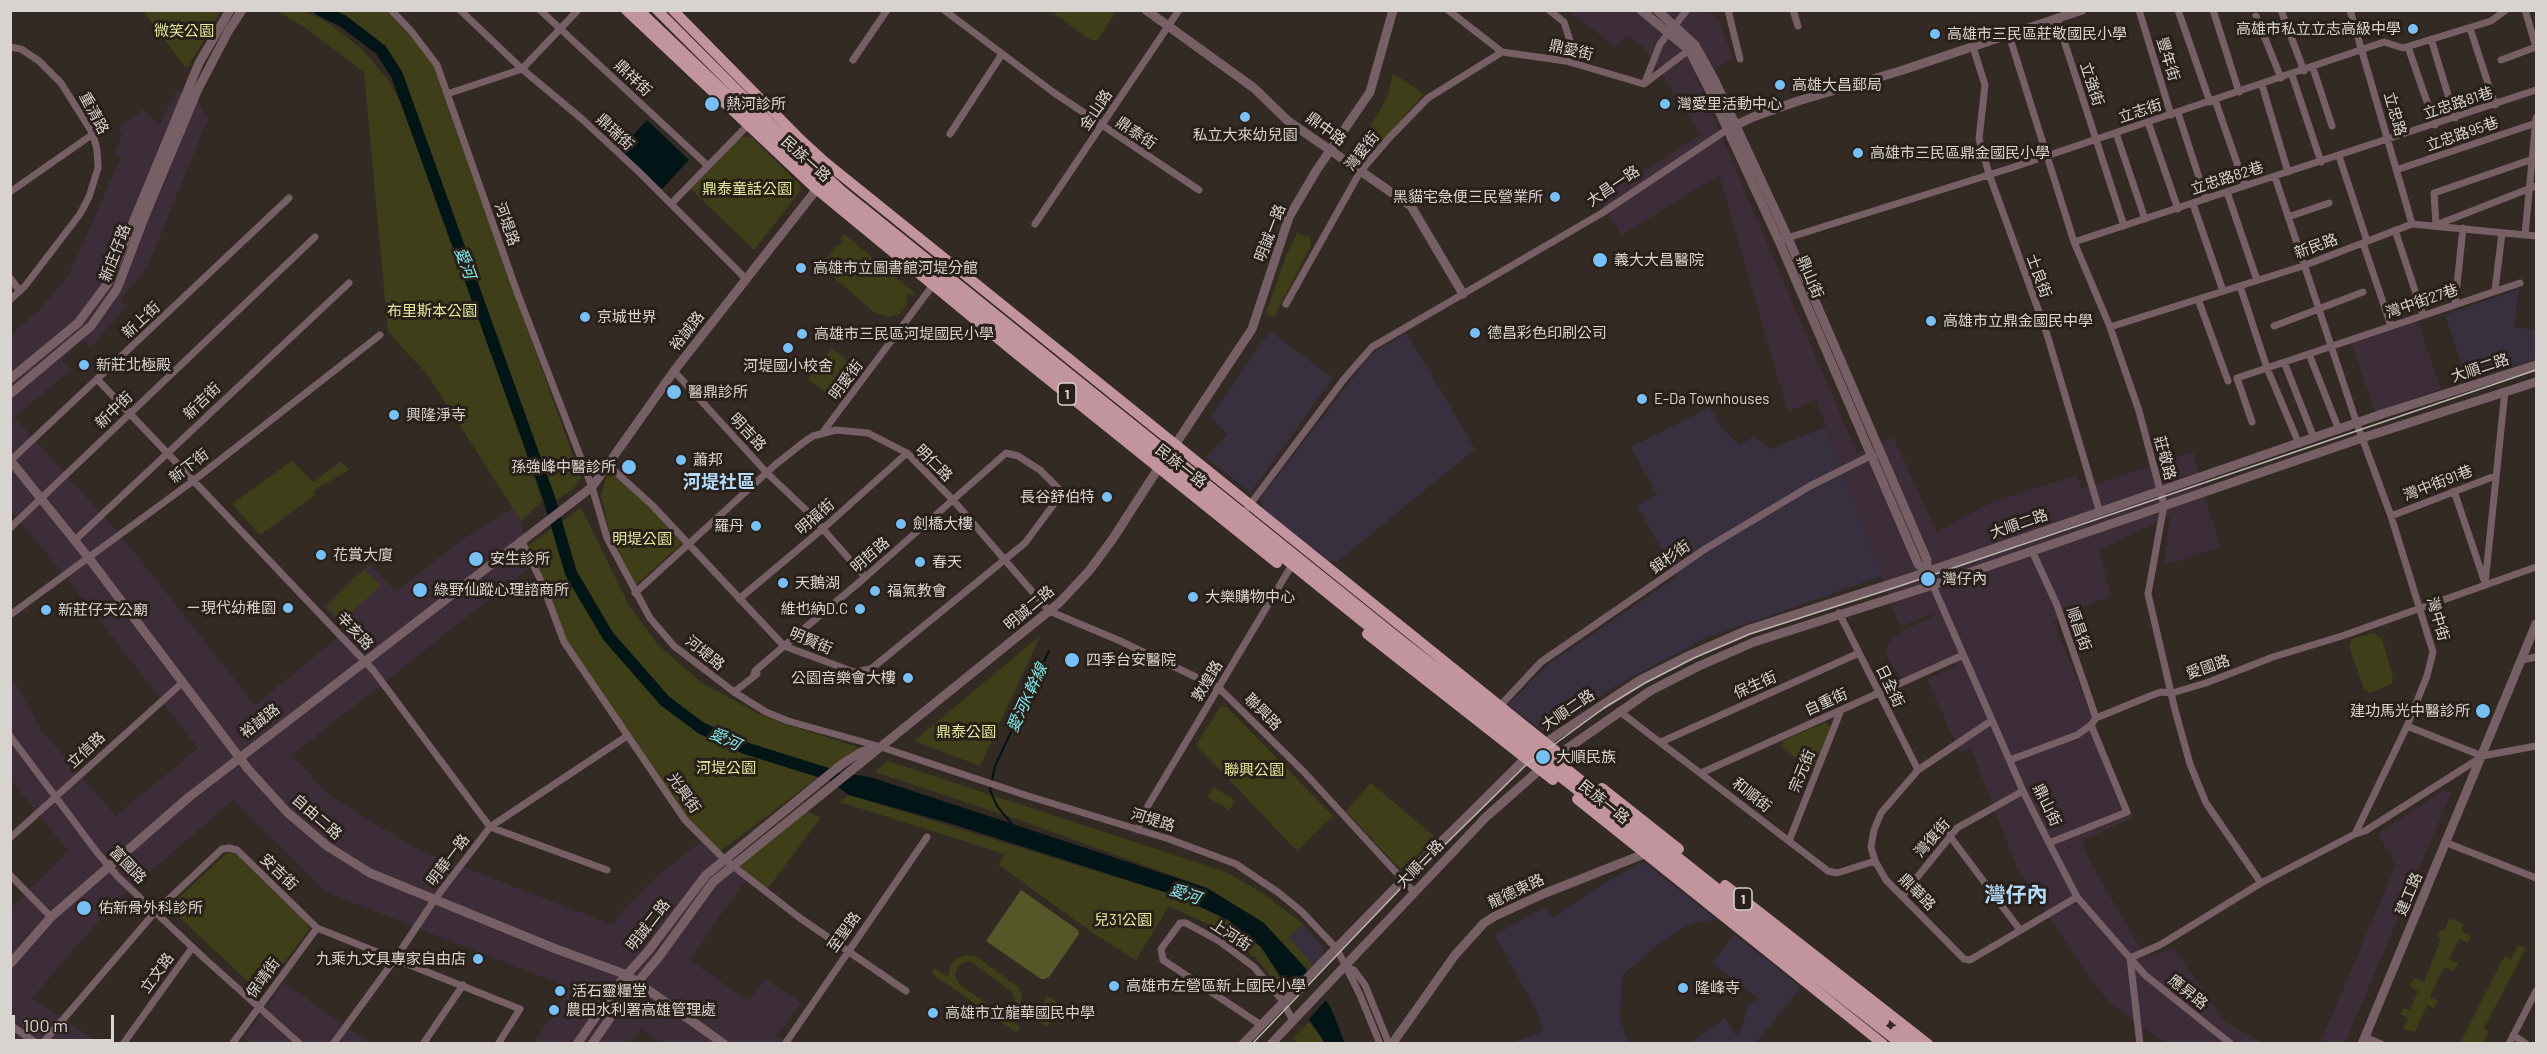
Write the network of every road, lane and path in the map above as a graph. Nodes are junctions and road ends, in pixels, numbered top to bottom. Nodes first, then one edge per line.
1 (230, 10) edge
2 (242, 10) edge
3 (391, 10) edge
4 (460, 10) edge
5 (540, 10) edge
6 (578, 10) edge
7 (626, 10) edge
8 (639, 10) edge
9 (657, 10) edge
10 (673, 10) edge
11 (887, 10) edge
12 (944, 10) edge
13 (1146, 10) edge
14 (1179, 10) edge
15 (1393, 10) edge
16 (1549, 10) edge
17 (1641, 10) edge
18 (1657, 10) edge
19 (1687, 10) edge
20 (1728, 10) edge
21 (1792, 10) edge
22 (2082, 10) edge
23 (2139, 10) edge
24 (2178, 10) edge
25 (2213, 10) edge
26 (2281, 10) edge
27 (2350, 10) edge
28 (2506, 10) edge
29 (2525, 10) edge
30 (1452, 12) edge
31 (2256, 16) dead end
32 (2057, 19) junction
33 (1798, 26) dead end
34 (1168, 27) junction
35 (560, 28) junction
36 (2470, 28) junction
37 (1672, 29) junction
38 (2009, 35) junction
39 (2431, 39) junction
40 (2408, 46) junction
41 (10, 47) edge
42 (1973, 47) junction
43 (2536, 47) edge
44 (1689, 50) junction
45 (2363, 51) junction
46 (1502, 52) junction
47 (1002, 54) junction
48 (1740, 59) dead end
49 (853, 60) dead end
50 (2501, 60) dead end
51 (1566, 61) junction
52 (2313, 68) junction
53 (522, 69) junction
54 (2304, 71) junction
55 (2292, 75) junction
56 (2281, 78) junction
57 (1644, 84) junction
58 (2262, 85) junction
59 (194, 86) junction
60 (2536, 90) edge
61 (2239, 92) junction
62 (447, 94) junction
63 (2212, 101) junction
64 (2495, 105) junction
65 (2175, 114) junction
66 (2455, 118) junction
67 (2536, 118) edge
68 (751, 122) junction
69 (2148, 122) junction
70 (2536, 123) edge
71 (2435, 125) junction
72 (1101, 126) junction
73 (2332, 126) dead end
74 (1732, 127) junction
75 (2116, 133) junction
76 (93, 134) junction
77 (950, 134) dead end
78 (2096, 140) junction
79 (2388, 140) junction
80 (1330, 151) junction
81 (2048, 156) junction
82 (2339, 156) junction
83 (2533, 159) junction
84 (2321, 162) junction
85 (707, 165) junction
86 (2396, 170) junction
87 (1360, 172) junction
88 (2288, 172) junction
89 (1989, 174) junction
90 (2275, 177) junction
91 (824, 180) junction
92 (2245, 186) junction
93 (2533, 187) edge
94 (1199, 190) dead end
95 (10, 192) edge
96 (2227, 192) junction
97 (289, 198) dead end
98 (2206, 199) junction
99 (2329, 203) dead end
100 (671, 204) junction
101 (2193, 204) junction
102 (2178, 208) junction
103 (2288, 217) junction
104 (2145, 219) junction
105 (1035, 224) dead end
106 (2412, 224) junction
107 (2436, 225) junction
108 (2124, 226) junction
109 (2463, 228) junction
110 (2395, 231) junction
111 (2502, 233) junction
112 (2525, 235) junction
113 (2536, 236) edge
114 (315, 237) dead end
115 (1784, 240) junction
116 (2074, 242) junction
117 (2365, 242) junction
118 (2303, 266) junction
119 (10, 279) edge
120 (746, 279) junction
121 (2257, 280) junction
122 (350, 283) dead end
123 (2520, 283) dead end
124 (933, 285) junction
125 (2240, 286) junction
126 (20, 291) junction
127 (2223, 291) junction
128 (2495, 291) junction
129 (2363, 292) dead end
130 (1463, 294) junction
131 (2199, 299) junction
132 (10, 300) edge
133 (1286, 304) dead end
134 (2455, 304) junction
135 (2319, 310) junction
136 (2424, 315) junction
137 (2274, 326) dead end
138 (2391, 326) junction
139 (2110, 327) junction
140 (380, 335) dead end
141 (2332, 346) junction
142 (2309, 354) junction
143 (2284, 362) junction
144 (2536, 365) edge
145 (2267, 368) junction
146 (674, 371) junction
147 (10, 379) edge
148 (97, 379) junction
149 (1095, 380) junction
150 (2228, 381) dead end
151 (2536, 382) edge
152 (2505, 391) junction
153 (10, 394) edge
154 (1082, 396) junction
155 (130, 414) junction
156 (2252, 422) dead end
157 (2357, 424) junction
158 (2339, 430) junction
159 (823, 432) junction
160 (2314, 438) junction
161 (2362, 438) junction
162 (2299, 444) junction
163 (167, 453) junction
164 (907, 453) junction
165 (1870, 456) junction
166 (1166, 457) junction
167 (11, 460) edge
168 (1882, 460) junction
169 (608, 465) junction
170 (767, 472) junction
171 (2495, 476) junction
172 (193, 481) junction
173 (592, 487) junction
174 (2454, 491) junction
175 (2161, 492) junction
176 (42, 499) junction
177 (952, 500) junction
178 (2164, 505) junction
179 (1246, 510) junction
180 (2100, 513) junction
181 (2391, 516) junction
182 (10, 528) edge
183 (821, 530) junction
184 (75, 540) junction
185 (521, 540) junction
186 (689, 545) junction
187 (2032, 551) junction
188 (88, 557) junction
189 (1295, 560) junction
190 (1004, 561) junction
191 (2536, 567) edge
192 (1927, 572) junction
193 (865, 577) junction
194 (2485, 584) junction
195 (1933, 585) junction
196 (635, 593) junction
197 (739, 599) junction
198 (2421, 608) junction
199 (1049, 611) junction
200 (1839, 613) junction
201 (10, 615) edge
202 (2536, 624) edge
203 (785, 647) junction
204 (1859, 653) junction
205 (1963, 655) junction
206 (2536, 657) edge
207 (364, 660) junction
208 (2522, 660) junction
209 (182, 683) junction
210 (1219, 688) junction
211 (734, 692) junction
212 (1879, 693) junction
213 (2172, 693) junction
214 (1496, 710) junction
215 (1841, 710) junction
216 (1619, 711) junction
217 (2096, 718) junction
218 (1992, 721) junction
219 (2091, 725) junction
220 (2407, 726) junction
221 (10, 736) edge
222 (627, 736) junction
223 (1661, 742) junction
224 (2536, 746) edge
225 (881, 747) junction
226 (1535, 750) junction
227 (2482, 756) junction
228 (238, 757) junction
229 (2010, 760) junction
230 (1550, 761) junction
231 (1918, 770) junction
232 (1701, 773) junction
233 (2023, 791) junction
234 (55, 798) junction
235 (490, 827) junction
236 (1138, 830) junction
237 (2355, 834) junction
238 (1949, 835) junction
239 (927, 837) dead end
240 (10, 838) edge
241 (1789, 841) junction
242 (2049, 843) junction
243 (2447, 843) junction
244 (1652, 844) junction
245 (1875, 861) junction
246 (728, 862) junction
247 (108, 866) junction
248 (607, 870) dead end
249 (10, 875) edge
250 (2536, 878) edge
251 (1403, 880) junction
252 (2261, 883) junction
253 (1414, 892) junction
254 (1902, 896) junction
255 (2077, 897) junction
256 (435, 899) junction
257 (155, 912) junction
258 (1743, 915) junction
259 (51, 917) junction
260 (317, 928) junction
261 (2020, 930) junction
262 (192, 948) junction
263 (1336, 949) junction
264 (848, 951) junction
265 (2130, 958) junction
266 (395, 959) junction
267 (10, 964) edge
268 (1345, 967) junction
269 (627, 975) junction
270 (638, 981) junction
271 (463, 985) junction
272 (2536, 991) edge
273 (906, 992) dead end
274 (1360, 995) junction
275 (1286, 1000) junction
276 (259, 1007) junction
277 (1297, 1018) junction
278 (10, 1025) edge
279 (1261, 1025) junction
280 (2513, 1035) junction
281 (579, 1040) edge
282 (2364, 1040) edge
283 (40, 1044) edge
284 (123, 1044) edge
285 (232, 1044) edge
286 (300, 1044) edge
287 (333, 1044) edge
288 (423, 1044) edge
289 (498, 1044) edge
290 (591, 1044) edge
291 (724, 1044) edge
292 (785, 1044) edge
293 (1243, 1044) edge
294 (1271, 1044) edge
295 (1380, 1044) edge
296 (1390, 1044) edge
297 (1883, 1044) edge
298 (1901, 1044) edge
299 (1913, 1044) edge
300 (1928, 1044) edge
301 (2140, 1044) edge
302 (2231, 1044) edge
303 (2381, 1044) edge
304 (2509, 1044) edge
305 (2526, 1044) edge

1 - 59 street
2 - 59 street
3 - 62 street, 河堤路
4 - 53 street, 鼎瑞街
5 - 35 street, 鼎祥街
6 - 35 street
7 - 68 main road, 民族一路 / 1
8 - 68 main road, 民族一路 / 1
9 - 91 main road, 民族一路 / 1
10 - 91 main road, 民族一路 / 1
11 - 49 street
12 - 47 street, 鼎泰街
13 - 34 street, 鼎中路
14 - 34 street, 金山路
15 - 80 street, 明誠一路
16 - 51 street
17 - 37 street, 鼎山街
18 - 37 street, 鼎山街
19 - 37 street
20 - 48 street
21 - 33 street
22 - 32 street, 大昌一路
23 - 65 street, 豐年街
24 - 63 street
25 - 61 street
26 - 54 street
27 - 45 street, 立忠路
28 - 36 street, 立志街
29 - 43 street
30 - 46 street, 鼎愛街
31 - 56 street
32 - 38 street, 大昌一路
32 - 78 street, 立強街
34 - 72 street, 金山路
34 - 80 street, 鼎中路
35 - 53 street
35 - 85 street, 鼎祥街
36 - 39 street, 立志街
36 - 64 street
37 - 44 street, 鼎山街
37 - 57 street
37 - 74 street, 鼎山街
38 - 42 street, 大昌一路
38 - 81 street, 莊敬路
39 - 40 street, 立志街
39 - 66 street
40 - 45 street, 立志街
40 - 71 street
41 - 76 street, 重清路
42 - 74 street, 大昌一路
42 - 89 street, 士良街
43 - 50 street
44 - 57 street
44 - 74 street, 鼎山街
45 - 52 street, 立志街
45 - 79 street, 立忠路
46 - 51 street, 鼎愛街
46 - 87 street, 灣愛街
47 - 72 street, 鼎泰街
47 - 77 street
51 - 57 street, 鼎愛街
52 - 54 street, 立志街
52 - 73 street
53 - 62 street
53 - 100 street, 鼎瑞街
54 - 55 street, 立志街
55 - 56 street, 立志街
55 - 84 street
56 - 58 street, 立志街
58 - 61 street, 立志街
58 - 88 street
59 - 147 street, 新庄仔路
59 - 153 street, 新庄仔路
60 - 64 street, 立忠路81巷
61 - 63 street, 立志街
62 - 173 street, 河堤路
63 - 65 street, 立志街
63 - 92 street
64 - 66 street, 立忠路81巷
65 - 69 street, 立志街
65 - 98 street, 豐年街
66 - 71 street, 立忠路81巷
67 - 70 street
68 - 85 street
68 - 91 main road, 民族一路 / 1
69 - 75 street, 立志街
69 - 102 street
70 - 83 street
70 - 86 street, 立忠路95巷
71 - 79 street, 立忠路81巷
72 - 94 street, 鼎泰街
72 - 105 street, 金山路
74 - 115 street, 鼎山街
74 - 130 street, 大昌一路
75 - 78 street, 立志街
75 - 104 street
76 - 95 street
76 - 126 street, 重清路
78 - 81 street, 立志街
78 - 108 street, 立強街
79 - 82 street, 立忠路82巷
79 - 86 street, 立忠路
80 - 87 street, 鼎中路
80 - 166 street, 明誠一路
81 - 89 street, 立志街
81 - 116 street, 莊敬路
82 - 84 street, 立忠路82巷
82 - 117 street
83 - 93 street
83 - 107 street
84 - 88 street, 立忠路82巷
85 - 100 street
86 - 106 street, 立忠路
87 - 130 street, 鼎中路
87 - 133 street, 灣愛街
88 - 90 street, 立忠路82巷
89 - 115 street, 立志街
89 - 180 street, 士良街
90 - 92 street, 立忠路82巷
90 - 103 street, 灣中街
91 - 120 street, 裕誠路
91 - 124 main road, 民族一路 / 1
91 - 149 main road, 民族一路 / 1
91 - 154 main road, 民族一路 / 1
92 - 96 street, 立忠路82巷
93 - 107 street
93 - 112 street
96 - 98 street, 立忠路82巷
96 - 121 street
97 - 148 street, 新上街
98 - 101 street, 立忠路82巷
99 - 103 street
100 - 120 street, 鼎瑞街
101 - 102 street, 立忠路82巷
101 - 127 street
102 - 104 street, 立忠路82巷
103 - 118 street, 灣中街
104 - 108 street, 立忠路82巷
106 - 107 street, 新民路
106 - 110 street, 新民路
107 - 109 street, 新民路
108 - 116 street, 立忠路82巷
109 - 111 street, 新民路
109 - 134 street
110 - 117 street, 新民路
110 - 136 street
111 - 112 street, 新民路
111 - 128 street
112 - 113 street, 新民路
114 - 155 street, 新中街
115 - 165 street, 鼎山街
115 - 168 street, 鼎山街
116 - 139 street, 莊敬路
117 - 118 street, 新民路
117 - 138 street
118 - 121 street, 新民路
118 - 135 street, 灣中街
119 - 126 street
120 - 146 street, 裕誠路
121 - 125 street, 新民路
122 - 163 street, 新吉街
123 - 128 street, 灣中街27巷
124 - 154 main road, 民族一路 / 1
124 - 159 street, 明愛街
125 - 127 street, 新民路
125 - 145 street
126 - 132 street, 重清路
127 - 131 street, 新民路
128 - 134 street, 灣中街27巷
129 - 135 street
130 - 179 street, 大昌一路
131 - 139 street, 新民路
131 - 150 street
134 - 136 street, 灣中街27巷
135 - 137 street
135 - 141 street, 灣中街
136 - 138 street, 灣中街27巷
138 - 141 street, 灣中街27巷
139 - 175 street, 莊敬路
140 - 172 street, 新下街
141 - 142 street, 灣中街27巷
141 - 157 street, 灣中街
142 - 143 street, 灣中街27巷
142 - 158 street
143 - 145 street, 灣中街27巷
143 - 160 street
144 - 157 street, 大順二路
145 - 156 street, 灣中街27巷
145 - 162 street
146 - 169 street, 裕誠路
146 - 170 street, 明吉路
148 - 155 street, 辛亥路
148 - 167 street, 新上街
149 - 154 main road
149 - 166 main road, 民族一路 / 1
151 - 152 street, 大順二路
152 - 161 street, 大順二路
152 - 171 street
154 - 166 main road, 民族一路 / 1
155 - 163 street, 辛亥路
155 - 176 street, 新中街
157 - 158 street, 大順二路
157 - 161 street, 灣中街
158 - 160 street, 大順二路
159 - 164 street, 明仁路
159 - 170 street, 明仁路
160 - 162 street, 大順二路
161 - 178 street, 大順二路
161 - 181 street, 灣中街
162 - 175 street, 大順二路
163 - 172 street, 辛亥路
163 - 184 street, 新吉街
164 - 177 street, 明仁路
164 - 183 street, 明福街
165 - 168 street
165 - 192 street, 鼎山街
165 - 214 street, 銀杉街
166 - 179 main road, 民族一路 / 1
166 - 189 main road, 民族一路 / 1
166 - 199 street, 明誠二路
167 - 176 street, 自由二路
168 - 192 street, 鼎山街
169 - 173 street, 裕誠路
169 - 186 street, 明賢街
170 - 183 street, 明吉路
170 - 186 street, 明仁路
171 - 174 street, 灣中街91巷
171 - 194 street
172 - 188 street, 新下街
172 - 207 street, 辛亥路
173 - 185 street, 裕誠路
173 - 196 street, 河堤路
174 - 181 street, 灣中街91巷
174 - 194 street
175 - 178 street, 莊敬路
175 - 180 street, 大順二路
176 - 182 street, 新中街
176 - 184 street, 自由二路
177 - 190 street, 明仁路
177 - 190 street, 明仁路
177 - 193 street, 明哲路
178 - 187 street, 大順二路
178 - 213 street, 莊敬路
179 - 189 main road, 民族一路 / 1
180 - 192 street, 大順二路
181 - 198 street, 灣中街
183 - 193 street, 明吉路
183 - 197 street, 明福街
184 - 188 street, 自由二路
185 - 207 street, 裕誠路
185 - 222 street, 光興街
186 - 196 street, 明仁路
186 - 197 street, 明賢街
187 - 195 street, 大順二路
187 - 217 street, 順昌街
188 - 201 street, 新下街
188 - 209 street, 自由二路
189 - 210 street, 敦煌路
189 - 214 main road, 民族一路 / 1
189 - 226 main road, 民族一路 / 1
190 - 199 street, 明仁路
190 - 203 street, 明賢街
191 - 194 street, 愛國路
192 - 195 street, 鼎山街
192 - 226 street, 大順二路
193 - 203 street, 明哲路
194 - 198 street, 愛國路
195 - 200 street, 大順二路
195 - 205 street, 鼎山街
196 - 211 street, 河堤路
197 - 203 street, 明賢街
198 - 213 street, 愛國路
198 - 220 street, 灣中街
199 - 210 street, 聯興路
199 - 225 street, 明誠二路
200 - 204 street, 日全街
200 - 216 street, 大順二路
202 - 208 street, 建工路
203 - 211 street, 明哲路
204 - 212 street, 日全街
204 - 223 street, 保生街
205 - 212 street, 自重街
205 - 218 street, 鼎山街
206 - 208 street
207 - 228 street, 裕誠路
207 - 235 street, 辛亥路
208 - 227 street, 建工路
209 - 228 street, 自由二路
209 - 234 street, 立信路
210 - 236 street, 敦煌路
210 - 251 street, 聯興路
211 - 225 street, 河堤路
212 - 215 street, 自重街
212 - 231 street, 日全街
213 - 217 street, 愛國路
213 - 252 street, 莊敬路
214 - 226 main road, 民族一路 / 1
215 - 232 street, 自重街
215 - 241 street, 宗元街
216 - 223 street, 和順街
216 - 230 street, 大順二路
217 - 219 street
218 - 229 street, 鼎山街
218 - 231 street
219 - 229 street
219 - 242 street
220 - 227 street
220 - 237 street, 灣中街
221 - 234 street, 富國路
222 - 235 street, 明華一路
222 - 246 street, 光興街
223 - 232 street, 和順街
224 - 227 street
225 - 236 street, 河堤路
225 - 246 street, 明誠二路
225 - 246 street, 明誠二路
226 - 230 main road, 民族一路 / 1
226 - 230 main road, 民族一路 / 1
226 - 251 street, 大順一路
227 - 237 street
227 - 243 street, 建工路
228 - 247 street, 裕誠路
228 - 256 street, 自由二路
229 - 233 street, 鼎山街
230 - 244 main road, 民族一路 / 1
230 - 244 main road, 民族一路 / 1
230 - 253 street, 大順一路
231 - 245 street
232 - 241 street, 和順街
233 - 238 street, 灣復街
233 - 242 street, 鼎山街
234 - 240 street, 立信路
234 - 247 street, 富國路
235 - 248 street
235 - 256 street, 明華一路
236 - 263 street, 河堤路
237 - 252 street
238 - 254 street, 灣復街
238 - 261 street
239 - 264 street, 至聖路
241 - 245 street, 和順街
242 - 255 street, 鼎山街
243 - 250 street
243 - 282 street, 建工路
244 - 258 main road, 民族一路 / 1
244 - 258 main road, 民族一路 / 1
244 - 296 street, 龍德東路
245 - 254 street, 鼎華路
246 - 264 street, 光興街
246 - 269 street, 明誠二路
246 - 270 street, 明誠二路
247 - 257 street, 富國路
247 - 259 street, 裕誠路
249 - 259 street
251 - 253 street, 聯興路
251 - 263 street, 大順一路
252 - 265 street
253 - 268 street, 大順一路
254 - 261 street, 鼎華路
255 - 261 street, 鼎華路
255 - 265 street, 鼎山街
256 - 266 street, 明華一路
256 - 269 street, 自由二路
257 - 260 street, 安吉街
257 - 262 street, 富國路
257 - 283 street, 安吉街
258 - 297 main road, 民族一路 / 1
258 - 298 main road, 民族一路 / 1
258 - 299 main road, 民族一路 / 1
258 - 300 main road, 民族一路 / 1
259 - 267 street, 裕誠路
260 - 266 street, 安吉街
260 - 276 street, 保靖街
262 - 276 street, 富國路
262 - 284 street, 立文路
263 - 268 street, 河堤路
263 - 275 street, 大順一路
264 - 273 street, 光興街
264 - 292 street, 至聖路
265 - 301 street
265 - 302 street, 應昇路
266 - 271 street, 安吉街
266 - 287 street, 明華一路
268 - 274 street, 河堤路
268 - 277 street, 大順一路
268 - 296 street
269 - 270 street, 自由二路
269 - 281 street, 明誠二路
270 - 290 street, 明誠二路
270 - 291 street, 自由二路
271 - 288 street
271 - 289 street, 安吉街
272 - 280 street
274 - 295 street
274 - 296 street
275 - 277 street, 上河街
275 - 279 street
275 - 279 street, 上河街
276 - 285 street, 保靖街
276 - 286 street, 富國路
277 - 294 street
278 - 283 street
279 - 293 street
280 - 304 street
280 - 305 street
281 - 290 street
282 - 303 street

